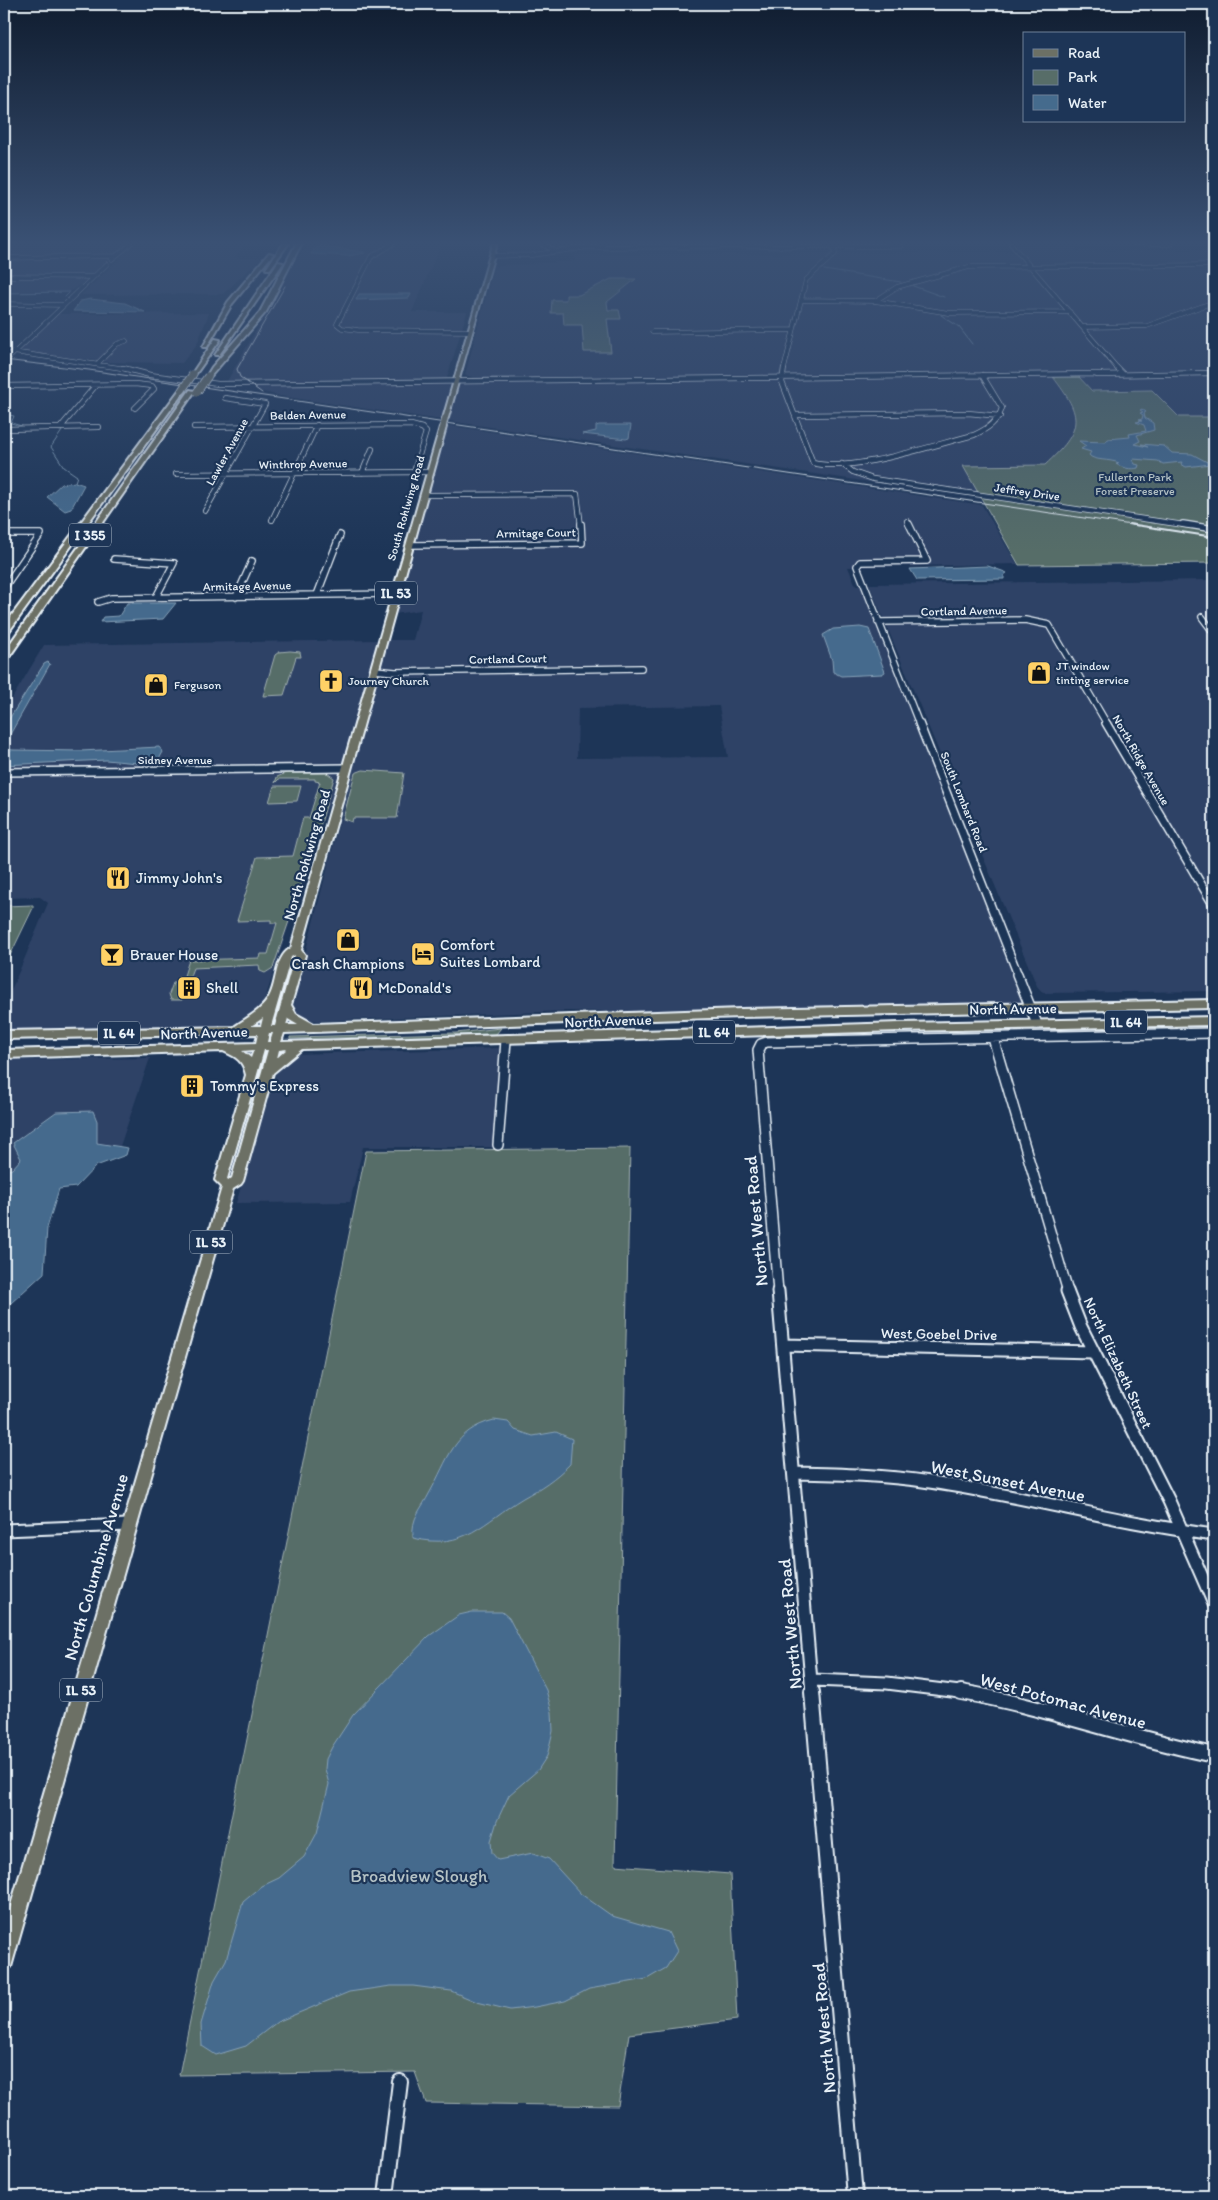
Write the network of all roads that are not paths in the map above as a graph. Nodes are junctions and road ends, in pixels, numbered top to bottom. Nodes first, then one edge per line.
1 (19, 347) edge
2 (114, 347) edge
3 (205, 347) edge
4 (211, 347) edge
5 (225, 347) edge
6 (232, 347) edge
7 (466, 347) edge
8 (790, 347) edge
9 (1099, 347) edge
10 (13, 352) junction
11 (4, 357) edge
12 (4, 362) edge
13 (99, 362) junction
14 (1214, 373) edge
15 (190, 374) junction
16 (1122, 374) junction
17 (982, 375) junction
18 (205, 376) junction
19 (783, 378) junction
20 (456, 382) junction
21 (96, 385) junction
22 (4, 386) edge
23 (225, 398) dead end
24 (135, 408) dead end
25 (795, 415) junction
26 (1000, 416) junction
27 (317, 425) junction
28 (253, 426) junction
29 (194, 427) dead end
30 (60, 428) junction
31 (99, 428) dead end
32 (422, 428) joint
33 (4, 429) edge
34 (372, 449) dead end
35 (842, 464) junction
36 (414, 472) junction
37 (431, 472) junction
38 (362, 473) junction
39 (176, 474) dead end
40 (294, 474) junction
41 (225, 475) junction
42 (424, 495) junction
43 (205, 511) dead end
44 (272, 520) dead end
45 (907, 521) dead end
46 (1214, 529) edge
47 (4, 534) edge
48 (340, 535) dead end
49 (410, 545) junction
50 (114, 560) dead end
51 (252, 561) dead end
52 (4, 588) edge
53 (396, 594) junction
54 (317, 595) junction
55 (236, 596) junction
56 (156, 598) junction
57 (98, 602) dead end
58 (1204, 619) joint
59 (878, 622) junction
60 (1214, 622) edge
61 (1049, 625) joint
62 (4, 632) edge
63 (1214, 633) edge
64 (4, 658) edge
65 (641, 668) dead end
66 (375, 670) junction
67 (347, 768) junction
68 (4, 772) edge
69 (1214, 906) edge
70 (296, 950) junction
71 (275, 996) junction
72 (1214, 1004) edge
73 (286, 1005) junction
74 (1031, 1007) junction
75 (1214, 1021) edge
76 (516, 1022) junction
77 (1037, 1024) junction
78 (312, 1028) junction
79 (280, 1029) junction
80 (265, 1030) junction
81 (228, 1031) junction
82 (1214, 1033) edge
83 (4, 1035) edge
84 (993, 1038) junction
85 (506, 1040) junction
86 (300, 1045) junction
87 (260, 1046) junction
88 (275, 1046) junction
89 (223, 1048) junction
90 (758, 1050) joint
91 (4, 1054) edge
92 (268, 1071) junction
93 (251, 1078) junction
94 (498, 1145) dead end
95 (228, 1186) junction
96 (784, 1345) junction
97 (1093, 1352) junction
98 (794, 1473) junction
99 (128, 1525) junction
100 (4, 1530) edge
101 (1184, 1532) junction
102 (1214, 1535) edge
103 (1214, 1604) edge
104 (813, 1680) junction
105 (1214, 1755) edge
106 (4, 1960) edge
107 (400, 2082) dead end
108 (386, 2196) edge
109 (855, 2196) edge

1 - 10 street
2 - 13 street
3 - 15 highway
4 - 15 highway, I 355
5 - 18 highway
6 - 18 highway
7 - 20 main road, South Rohlwing Road / IL 53
8 - 19 street
9 - 16 street
10 - 11 street
10 - 12 street
10 - 13 street
13 - 20 street
14 - 16 street
15 - 62 highway, I 355, bridge
16 - 17 street
17 - 19 street
17 - 26 street
18 - 64 highway, I 355, bridge
19 - 20 street
19 - 25 street
20 - 37 main road, South Rohlwing Road / IL 53, bridge
21 - 22 street
21 - 24 street
21 - 30 street
23 - 28 street, Lawler Avenue
25 - 26 street
25 - 35 street, Jeffrey Drive
26 - 35 street, Jeffrey Drive
27 - 28 street, Belden Avenue
27 - 32 street, Belden Avenue
27 - 40 street
28 - 29 street, Belden Avenue
28 - 41 street, Lawler Avenue
30 - 31 street
30 - 33 street
32 - 36 street
34 - 38 street
35 - 46 street, Jeffrey Drive
36 - 37 street, Winthrop Avenue
36 - 38 street, Winthrop Avenue
37 - 42 main road, South Rohlwing Road / IL 53
38 - 40 street, Winthrop Avenue
39 - 41 street, Winthrop Avenue
40 - 41 street, Winthrop Avenue
40 - 44 street
41 - 43 street, Lawler Avenue
42 - 49 main road, South Rohlwing Road / IL 53
42 - 49 street, Armitage Court
45 - 59 street, South Lombard Road
47 - 52 street
48 - 54 street
49 - 53 main road, South Rohlwing Road / IL 53
50 - 56 street
51 - 55 street
53 - 54 street, Armitage Avenue
53 - 66 main road, South Rohlwing Road / IL 53
54 - 55 street, Armitage Avenue
55 - 56 street, Armitage Avenue
56 - 57 street, Armitage Avenue
58 - 60 street
58 - 63 street
59 - 61 street, Cortland Avenue
59 - 74 street, South Lombard Road
61 - 69 street, North Ridge Avenue
65 - 66 street, Cortland Court
66 - 67 main road, South Rohlwing Road / IL 53
67 - 68 street, Sidney Avenue
67 - 70 main road, North Rohlwing Road / IL 53
70 - 71 main road, North Rohlwing Road / IL 53
70 - 73 main road, North Rohlwing Road / IL 53
71 - 80 main road, North Rohlwing Road / IL 53
71 - 81 main road
72 - 74 main road, North Avenue / IL 64
73 - 78 main road
73 - 79 main road, North Rohlwing Road / IL 53
74 - 76 main road, North Avenue / IL 64
74 - 77 street, South Lombard Road
75 - 77 main road, North Avenue / IL 64
76 - 78 main road, North Avenue / IL 64
76 - 85 main road
77 - 85 main road, North Avenue / IL 64
78 - 79 main road, North Avenue / IL 64
79 - 80 main road, North Avenue / IL 64
79 - 88 main road, IL 53
80 - 81 main road, North Avenue / IL 64
80 - 87 main road, IL 53
81 - 83 main road, North Avenue / IL 64
82 - 84 street, North Avenue
84 - 90 street, North Avenue
84 - 97 street, North Elizabeth Street
85 - 86 main road, North Avenue / IL 64
85 - 94 street
86 - 88 main road, North Avenue / IL 64
86 - 92 main road
87 - 88 main road, North Avenue / IL 64
87 - 89 main road, North Avenue / IL 64
87 - 93 main road, North Columbine Avenue / IL 53
88 - 92 main road, North Columbine Avenue / IL 53
89 - 91 main road, North Avenue / IL 64
89 - 93 main road
90 - 96 street, North West Road
92 - 95 main road, North Columbine Avenue / IL 53
93 - 95 main road, North Columbine Avenue / IL 53
95 - 99 main road, North Columbine Avenue / IL 53
96 - 97 street, West Goebel Drive
96 - 98 street, North West Road
97 - 101 street, North Elizabeth Street
98 - 101 street, West Sunset Avenue
98 - 104 street, North West Road
99 - 100 street
99 - 106 main road, North Columbine Avenue / IL 53
101 - 102 street, West Sunset Avenue
101 - 103 street, North Elizabeth Street
104 - 105 street, West Potomac Avenue
104 - 109 street, North West Road
107 - 108 street

